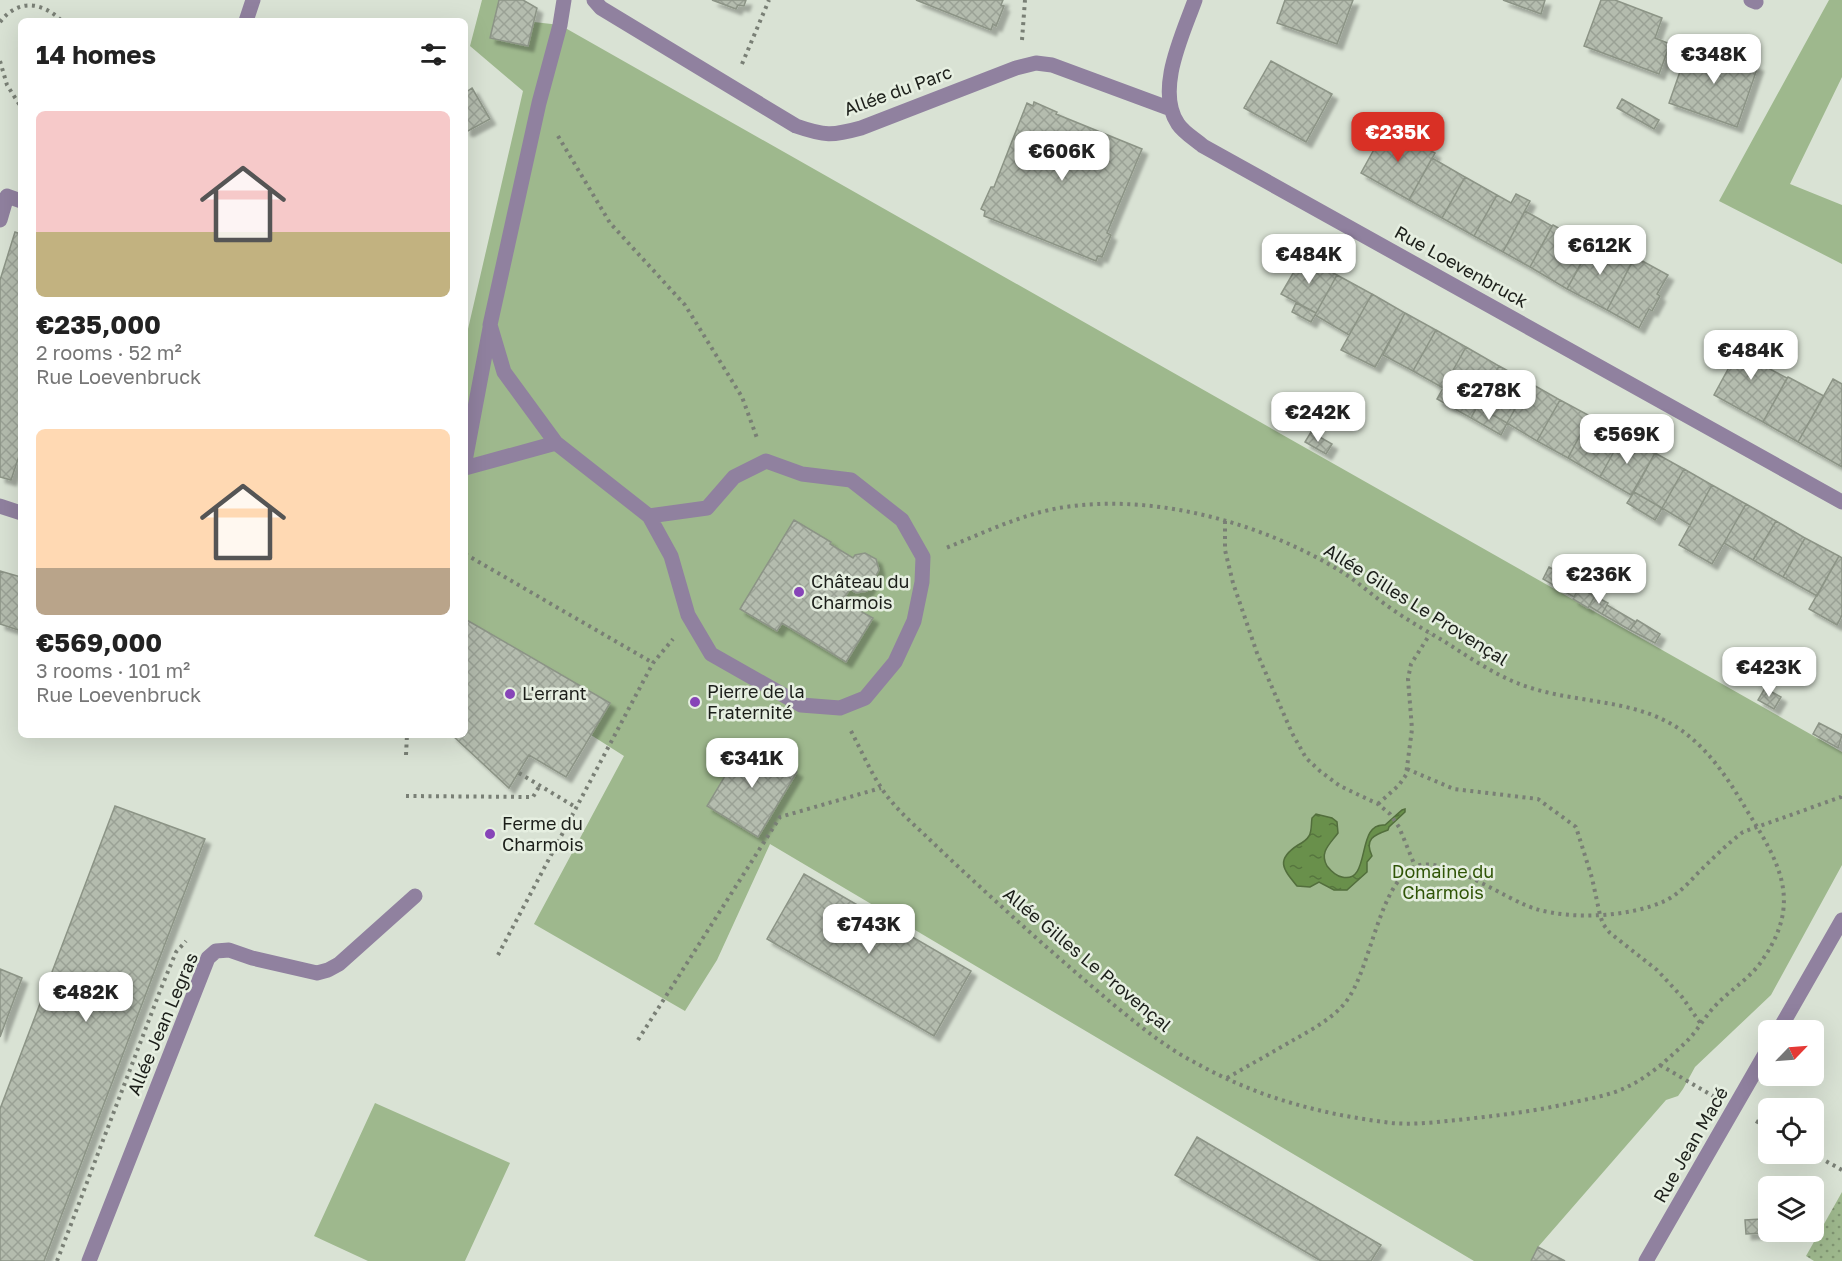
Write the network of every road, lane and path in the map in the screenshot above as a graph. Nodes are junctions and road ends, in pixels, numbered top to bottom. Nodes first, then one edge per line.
1 (253, 0) edge
2 (564, 0) edge
3 (594, 0) edge
4 (769, 0) edge
5 (1025, 0) edge
6 (1196, 0) edge
7 (58, 18) edge
8 (247, 18) edge
9 (0, 22) edge
10 (0, 61) edge
11 (1020, 68) junction
12 (7, 85) junction
13 (732, 87) junction
14 (0, 89) edge
15 (18, 102) edge
16 (1171, 109) junction
17 (558, 136) dead end
18 (18, 200) edge
19 (0, 220) edge
20 (490, 325) junction
21 (556, 443) junction
22 (468, 445) edge
23 (766, 461) junction
24 (468, 467) edge
25 (1842, 502) edge
26 (0, 506) edge
27 (18, 512) edge
28 (649, 516) junction
29 (1225, 521) junction
30 (468, 556) edge
31 (923, 557) junction
32 (695, 628) junction
33 (1430, 634) junction
34 (653, 663) junction
35 (840, 708) junction
36 (407, 738) edge
37 (406, 755) dead end
38 (1407, 769) junction
39 (519, 773) dead end
40 (540, 785) junction
41 (881, 788) junction
42 (1842, 795) edge
43 (406, 796) dead end
44 (1378, 804) junction
45 (577, 808) junction
46 (1757, 827) junction
47 (1415, 867) junction
48 (416, 896) dead end
49 (1600, 915) junction
50 (1842, 920) edge
51 (498, 955) dead end
52 (1785, 1020) edge
53 (1701, 1024) junction
54 (639, 1040) dead end
55 (1660, 1064) junction
56 (1758, 1067) edge
57 (1226, 1079) junction
58 (1735, 1108) junction
59 (1824, 1160) edge
60 (1842, 1170) edge
61 (89, 1261) edge
62 (1646, 1261) edge

1 - 8 street
2 - 20 street
3 - 13 street, Allée du Parc
4 - 13 path
5 - 11 path
6 - 16 street
7 - 9 path
10 - 12 path
11 - 13 street, Allée du Parc
11 - 16 street, Allée du Parc
12 - 14 path
12 - 15 path
16 - 25 street, Rue Loevenbruck
17 - 23 path
18 - 19 street
20 - 21 street
20 - 22 street
21 - 24 street
21 - 28 street
23 - 28 street
23 - 31 street
26 - 27 street
28 - 32 street
29 - 31 path, Allée Gilles Le Provençal
29 - 33 path, Allée Gilles Le Provençal
29 - 44 path
30 - 34 path
31 - 35 street
32 - 34 path
32 - 35 street
33 - 38 path
33 - 46 path, Allée Gilles Le Provençal
34 - 45 path
35 - 41 path, Allée Gilles Le Provençal
36 - 37 path
38 - 44 path
38 - 49 path
39 - 40 path
40 - 43 path
40 - 45 path
41 - 54 path
41 - 57 path, Allée Gilles Le Provençal
42 - 46 path
44 - 47 path
45 - 51 path
46 - 49 path
46 - 53 path, Allée Gilles Le Provençal
47 - 49 path
47 - 57 path
48 - 61 street, Allée Jean Legras
49 - 53 path
50 - 52 street
53 - 55 path, Allée Gilles Le Provençal
55 - 57 path, Allée Gilles Le Provençal
55 - 58 path
56 - 58 street, Rue Jean Macé
58 - 62 street, Rue Jean Macé
59 - 60 path

